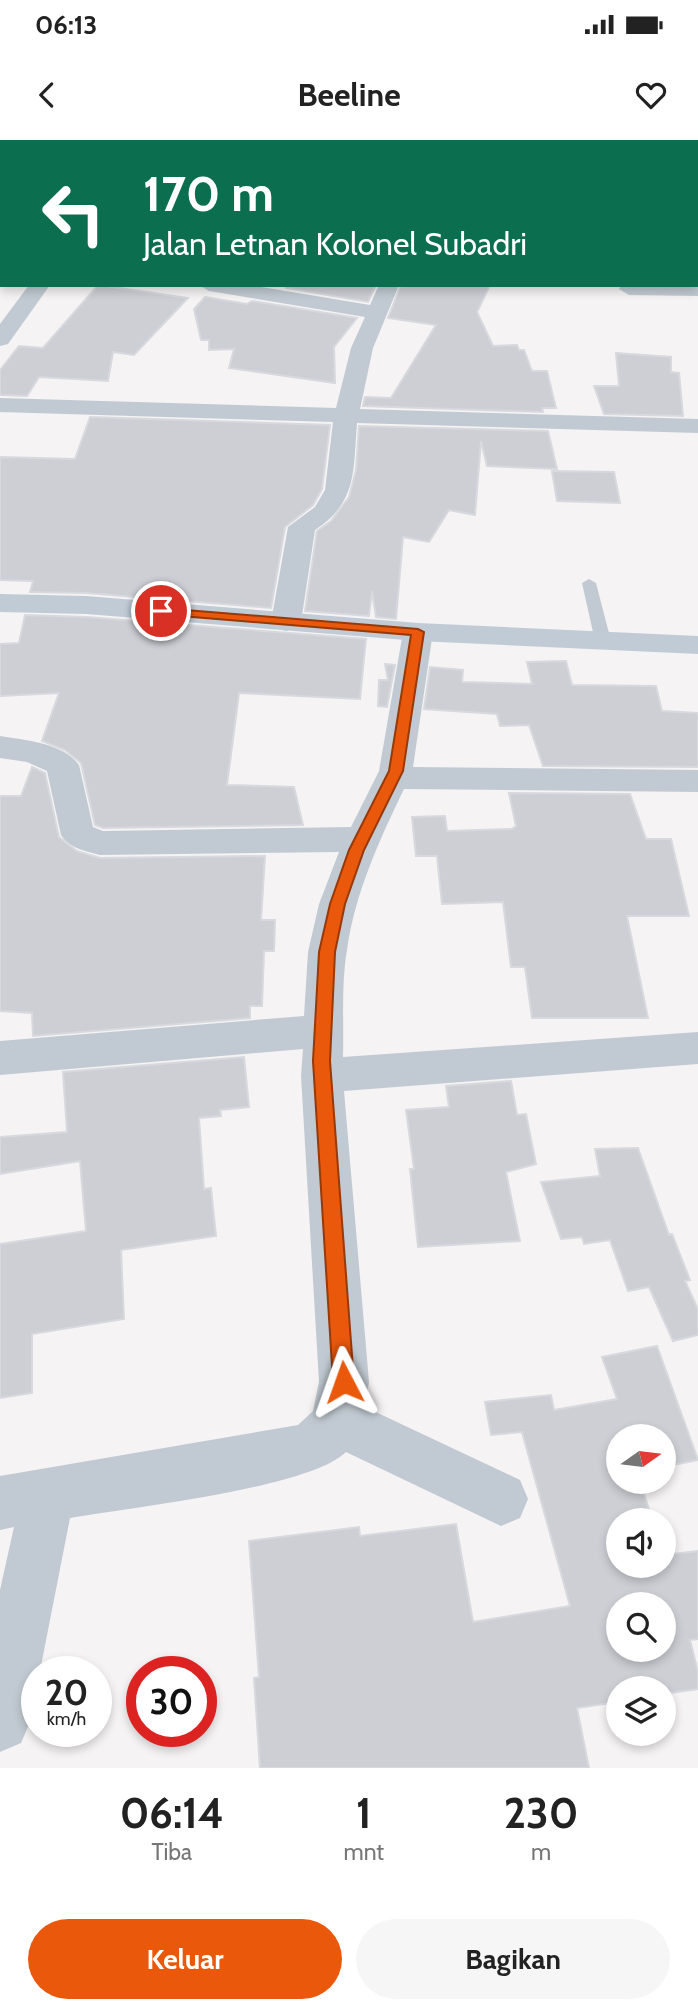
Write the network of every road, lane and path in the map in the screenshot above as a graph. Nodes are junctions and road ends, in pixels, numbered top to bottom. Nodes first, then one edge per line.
1 (39, 287) edge
2 (221, 287) edge
3 (388, 287) edge
4 (629, 289) dead end
5 (698, 290) edge
6 (376, 312) junction
7 (0, 339) edge
8 (0, 405) edge
9 (346, 416) junction
10 (698, 426) edge
11 (589, 583) dead end
12 (0, 603) edge
13 (286, 622) junction
14 (418, 632) junction
15 (603, 641) junction
16 (698, 645) edge
17 (0, 747) edge
18 (394, 778) junction
19 (698, 782) edge
20 (362, 839) junction
21 (698, 1048) edge
22 (322, 1054) junction
23 (0, 1058) edge
24 (338, 1421) junction
25 (24, 1499) edge
26 (501, 1499) dead end
27 (0, 1722) edge

1 - 7 street
2 - 6 street
3 - 6 street
4 - 5 street
6 - 9 street
8 - 9 street
9 - 10 street
9 - 13 street
11 - 15 lane
12 - 13 main road
13 - 14 main road
14 - 15 main road
14 - 18 street
15 - 16 main road
17 - 20 street
18 - 19 street
18 - 20 street
20 - 22 street
21 - 22 street
22 - 23 street
22 - 24 street
24 - 25 street
24 - 26 street
25 - 27 street

